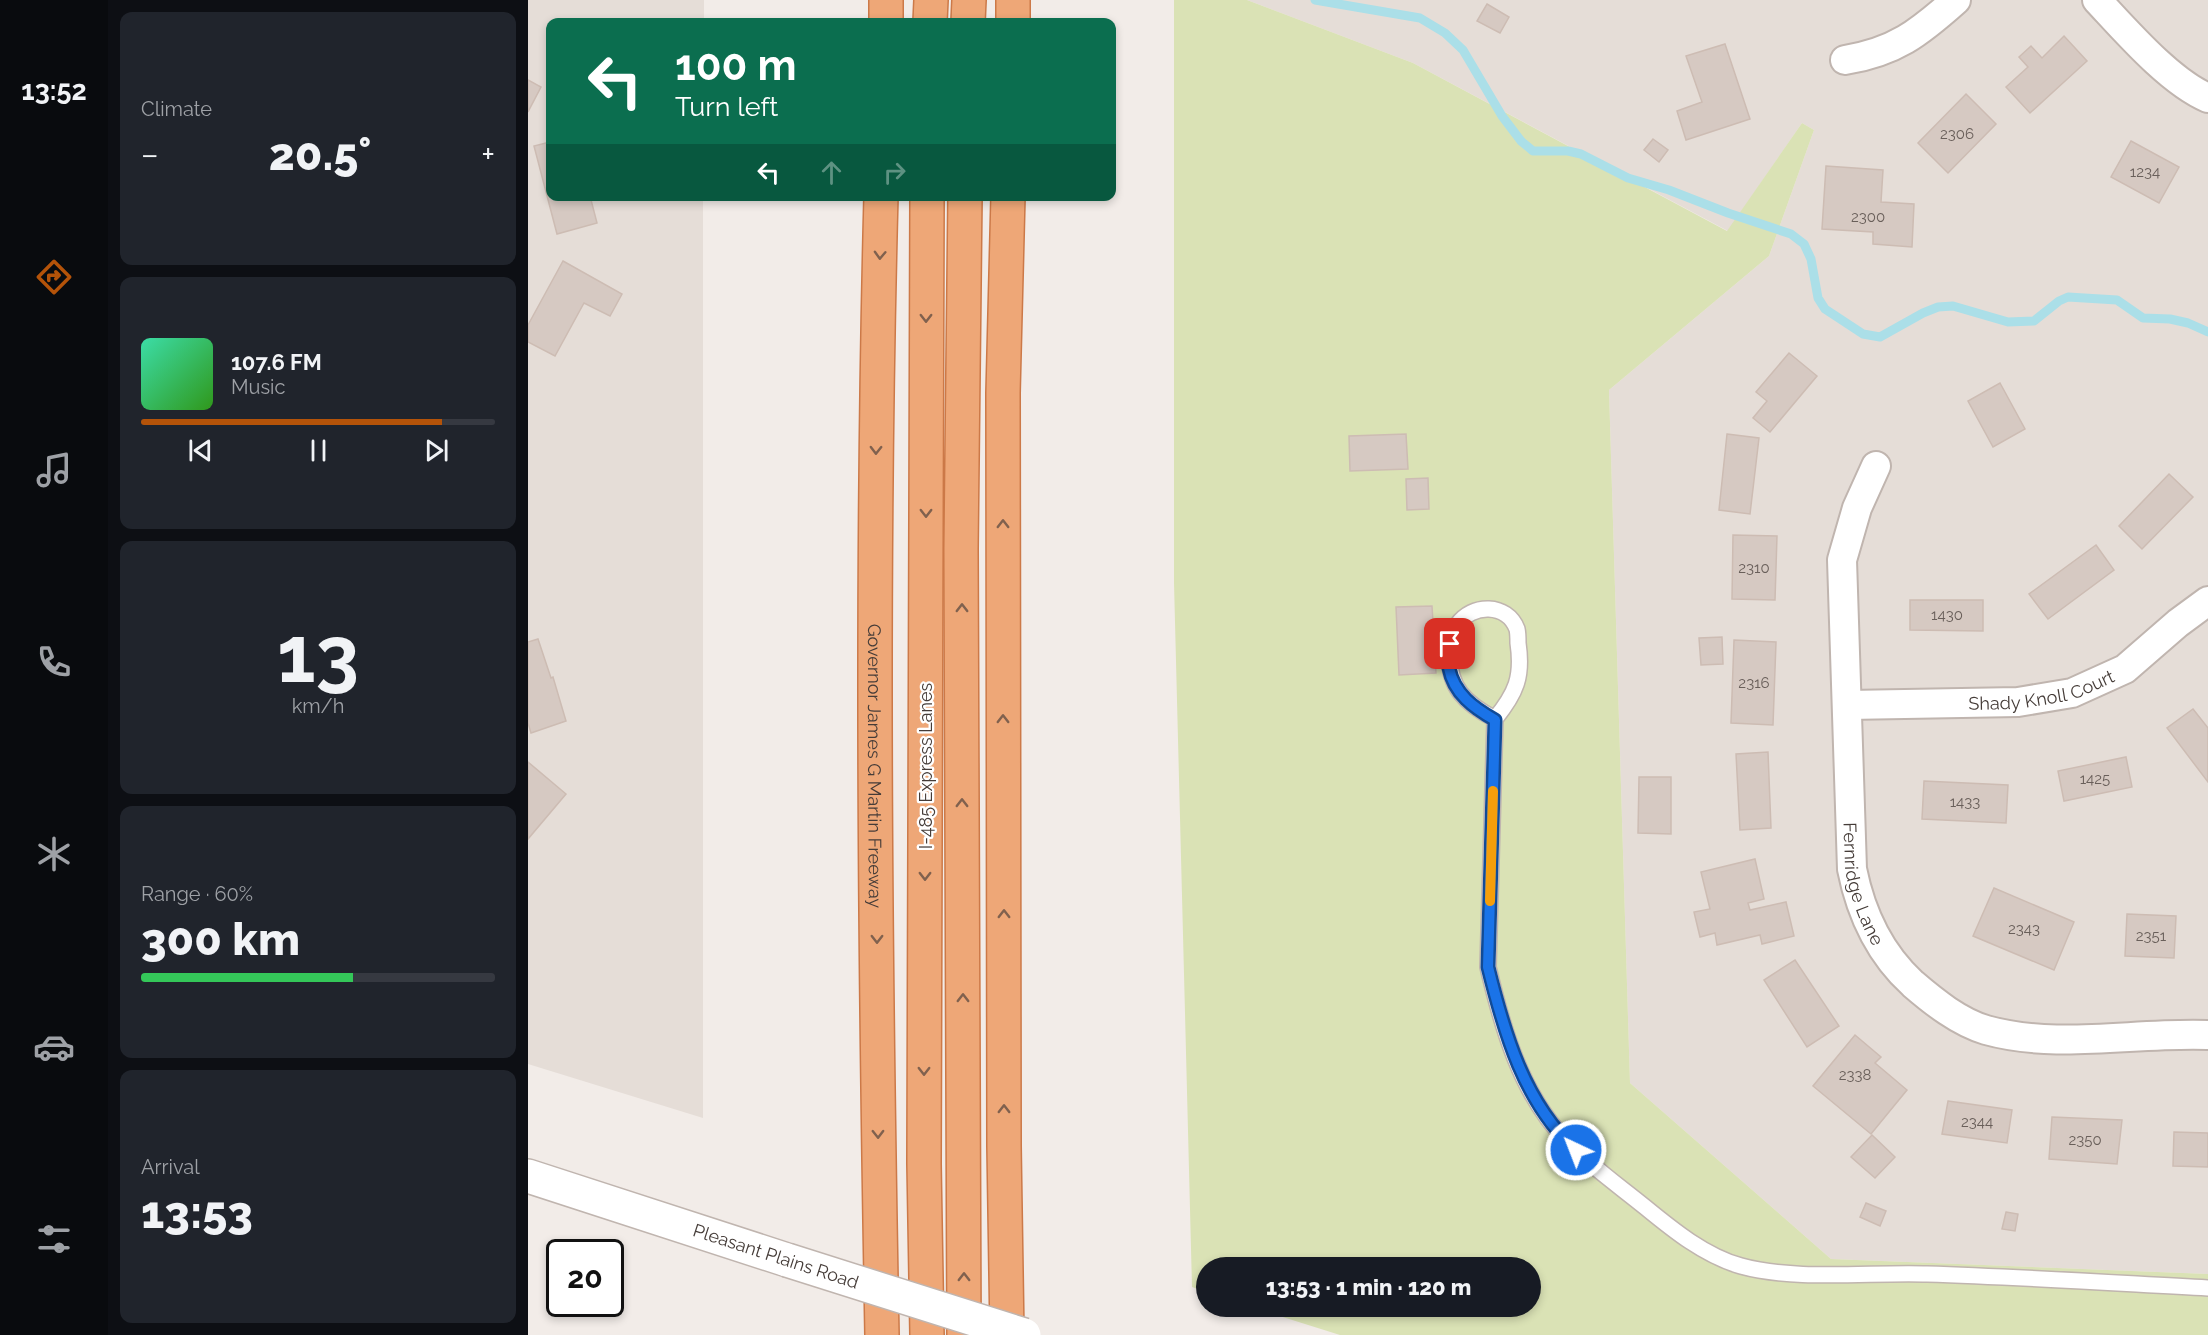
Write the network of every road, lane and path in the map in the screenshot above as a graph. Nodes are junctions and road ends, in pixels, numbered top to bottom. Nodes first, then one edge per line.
1 (886, 0) edge
2 (931, 0) edge
3 (969, 0) edge
4 (1013, 0) edge
5 (1956, 0) edge
6 (2097, 0) edge
7 (886, 18) edge
8 (930, 18) edge
9 (968, 18) edge
10 (1013, 18) edge
11 (1845, 60) dead end
12 (2208, 98) edge
13 (881, 201) edge
14 (927, 201) edge
15 (965, 201) edge
16 (1008, 201) edge
17 (1876, 466) dead end
18 (2208, 601) edge
19 (1848, 705) junction
20 (1495, 720) junction
21 (2208, 1035) edge
22 (1004, 1146) junction
23 (528, 1176) edge
24 (2208, 1288) edge
25 (882, 1335) edge
26 (927, 1335) edge
27 (964, 1335) edge
28 (988, 1335) edge
29 (1007, 1335) edge
30 (1024, 1335) edge

1 - 7 highway
2 - 8 highway
3 - 9 highway
4 - 10 highway
5 - 11 street
6 - 12 street
13 -> 25 highway, Governor James G Martin Freeway
14 -> 26 highway, I-485 Express Lanes
27 -> 15 highway, I-485 Express Lanes
22 -> 16 highway
17 - 19 street, Fernridge Lane
18 - 19 street, Shady Knoll Court
19 - 21 street, Fernridge Lane
20 - 20 lane
20 - 24 lane
22 - 28 highway
22 - 29 highway
23 - 30 street, Pleasant Plains Road, bridge

